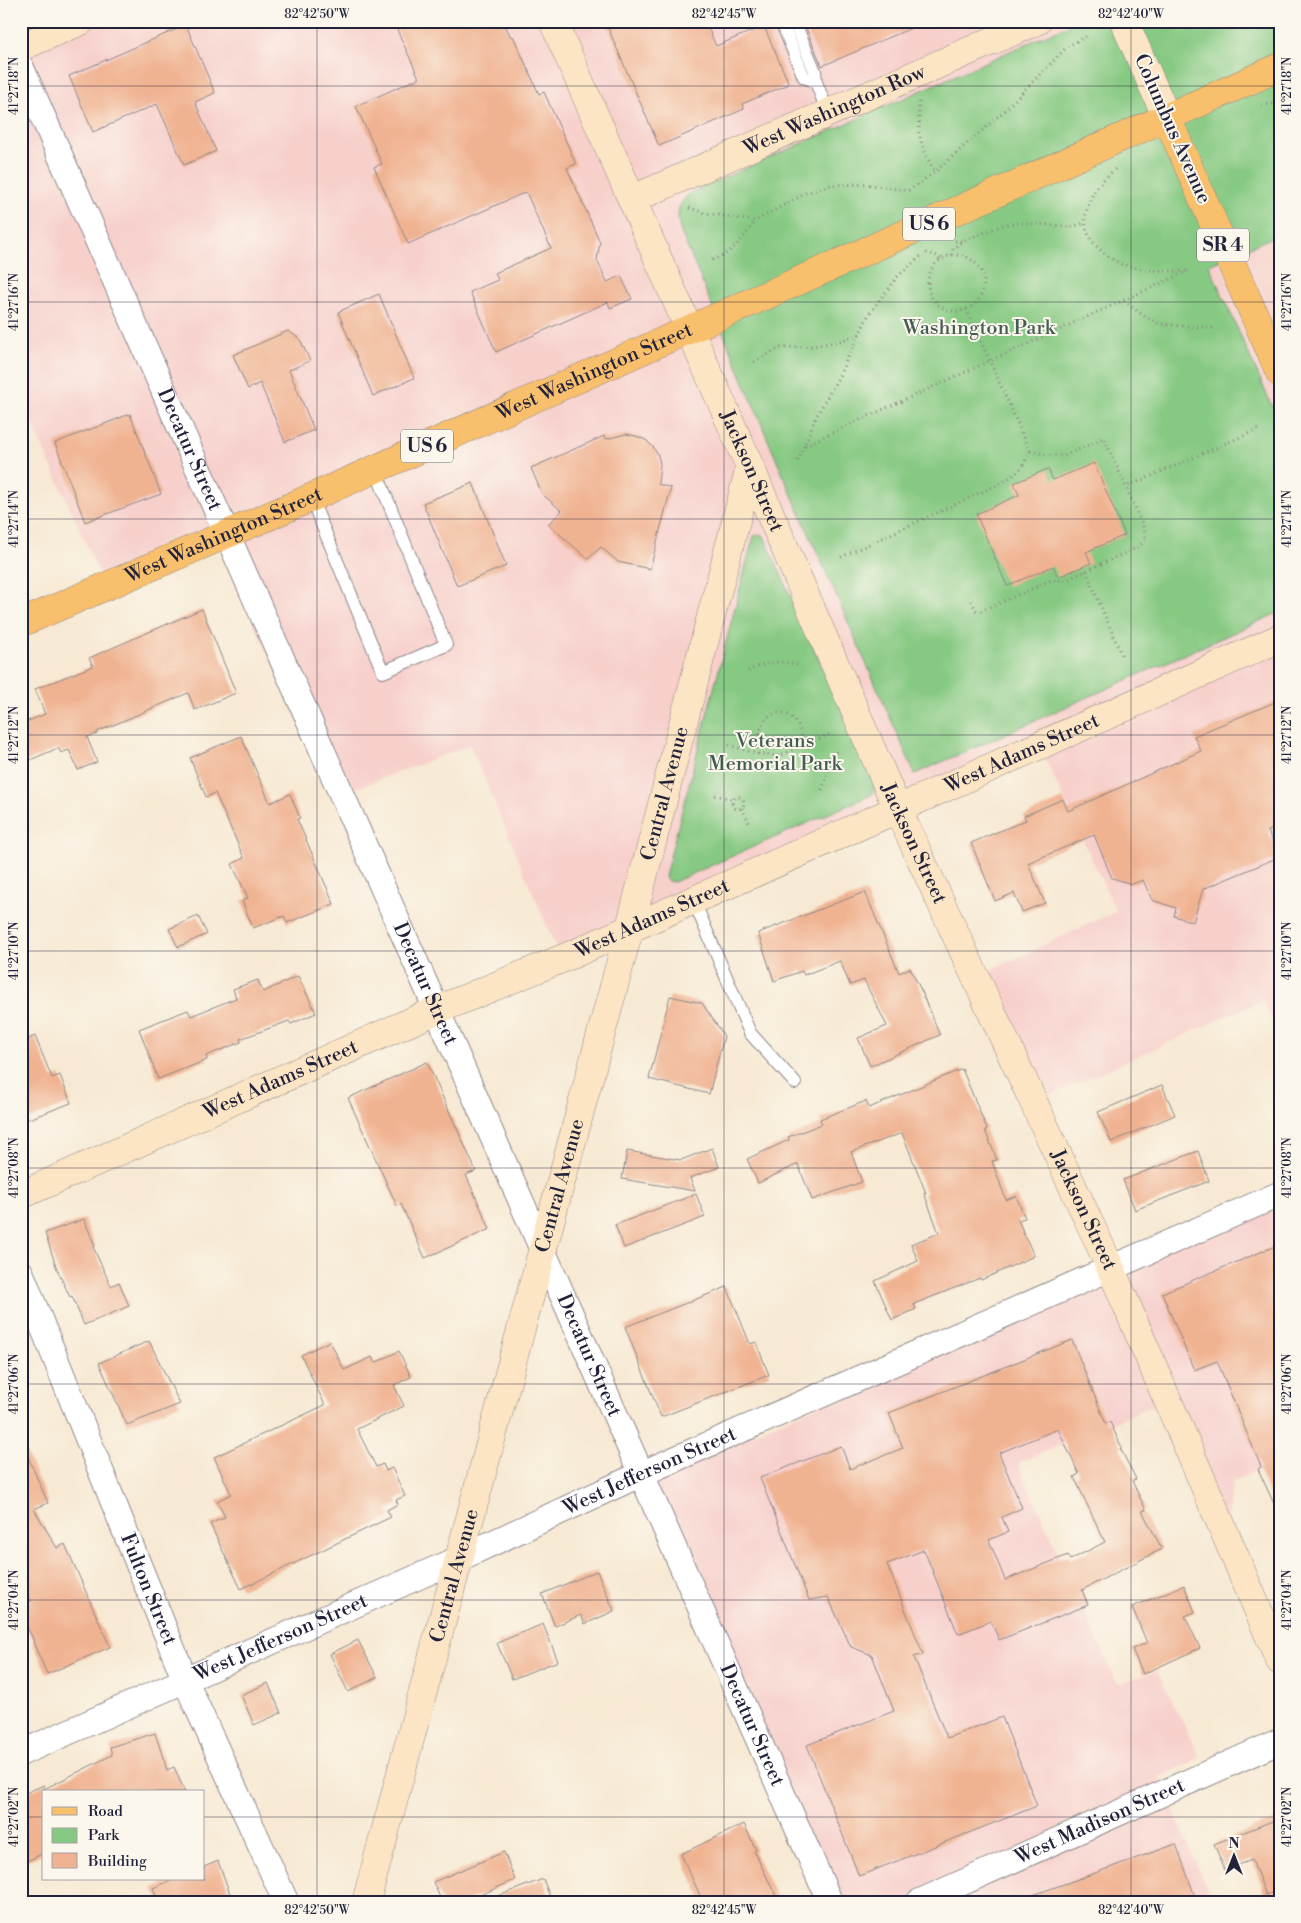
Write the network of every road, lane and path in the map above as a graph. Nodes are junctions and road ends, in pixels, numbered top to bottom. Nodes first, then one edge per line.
1 (80, 21) edge
2 (553, 21) edge
3 (781, 21) edge
4 (794, 21) edge
5 (1037, 21) edge
6 (1124, 21) edge
7 (1087, 36) dead end
8 (21, 47) edge
9 (21, 67) edge
10 (1280, 67) edge
11 (816, 82) junction
12 (919, 102) dead end
13 (828, 113) junction
14 (1167, 118) junction
15 (1118, 167) dead end
16 (934, 172) junction
17 (632, 199) junction
18 (689, 208) dead end
19 (755, 221) junction
20 (1085, 224) junction
21 (947, 239) dead end
22 (962, 241) junction
23 (929, 248) dead end
24 (925, 253) junction
25 (952, 255) junction
26 (941, 259) junction
27 (712, 260) dead end
28 (1124, 300) junction
29 (966, 308) junction
30 (1214, 328) dead end
31 (690, 329) junction
32 (860, 334) junction
33 (991, 361) junction
34 (754, 362) dead end
35 (1280, 373) edge
36 (1259, 429) dead end
37 (805, 445) junction
38 (1030, 451) junction
39 (798, 461) dead end
40 (750, 467) junction
41 (375, 469) junction
42 (1126, 487) junction
43 (311, 498) junction
44 (227, 534) junction
45 (841, 557) dead end
46 (1086, 571) junction
47 (971, 601) dead end
48 (21, 624) edge
49 (1280, 638) edge
50 (1123, 658) dead end
51 (800, 666) dead end
52 (748, 671) dead end
53 (830, 734) dead end
54 (729, 745) dead end
55 (805, 745) junction
56 (837, 750) dead end
57 (758, 754) junction
58 (822, 790) dead end
59 (715, 795) dead end
60 (733, 799) junction
61 (742, 808) junction
62 (897, 808) junction
63 (749, 824) dead end
64 (694, 899) junction
65 (630, 927) junction
66 (436, 1010) junction
67 (795, 1083) dead end
68 (1280, 1194) edge
69 (21, 1195) edge
70 (543, 1251) junction
71 (1111, 1269) junction
72 (21, 1273) edge
73 (641, 1474) junction
74 (458, 1559) junction
75 (1280, 1661) edge
76 (185, 1680) junction
77 (1280, 1741) edge
78 (21, 1753) edge
79 (286, 1902) edge
80 (366, 1902) edge
81 (830, 1902) edge
82 (919, 1902) edge

1 - 8 street
2 - 17 street, Jackson Street
3 - 11 lane
4 - 11 lane
5 - 13 street, West Washington Row
6 - 14 street, Columbus Avenue
7 - 16 path
9 - 44 street, Decatur Street
10 - 14 main road, US 6
11 - 13 lane
12 - 16 path
13 - 17 street, West Washington Row
14 - 31 main road, West Washington Street / US 6
14 - 35 main road, Columbus Avenue / SR 4
15 - 20 path
16 - 19 path
17 - 31 street, Jackson Street
18 - 19 path
19 - 27 path
20 - 22 path
20 - 28 path
21 - 22 path
22 - 25 path
23 - 24 path
24 - 26 path
24 - 32 path
25 - 26 path
25 - 29 path
26 - 29 path
28 - 30 path
28 - 33 path
29 - 33 path
31 - 40 street, Jackson Street
31 - 41 main road, West Washington Street / US 6
32 - 34 path
32 - 37 path
33 - 37 path
33 - 38 path
36 - 42 path
37 - 39 path
38 - 42 path
38 - 45 path
40 - 62 street, Jackson Street
40 - 65 street, Central Avenue
41 - 43 main road, West Washington Street / US 6
41 - 43 lane
42 - 46 path
43 - 44 main road, West Washington Street / US 6
44 - 48 main road, West Washington Street / US 6
44 - 66 street, Decatur Street
46 - 47 path
46 - 50 path
49 - 62 street, West Adams Street
51 - 52 path
53 - 55 path
54 - 57 path
55 - 57 path
55 - 57 path
56 - 58 path
59 - 60 path
60 - 61 path
60 - 61 path
61 - 63 path
62 - 64 street, West Adams Street
62 - 71 street, Jackson Street
64 - 65 street, West Adams Street
64 - 67 lane
65 - 66 street, West Adams Street
65 - 70 street, Central Avenue
66 - 69 street, West Adams Street
66 - 70 street, Decatur Street
68 - 71 street, West Jefferson Street
70 - 73 street, Decatur Street
70 - 74 street, Central Avenue
71 - 73 street, West Jefferson Street
71 - 75 street, Jackson Street
72 - 76 street, Fulton Street
73 - 74 street, West Jefferson Street
73 - 81 street, Decatur Street
74 - 76 street, West Jefferson Street
74 - 80 street, Central Avenue
76 - 78 street, West Jefferson Street
76 - 79 street, Fulton Street
77 - 82 street, West Madison Street

